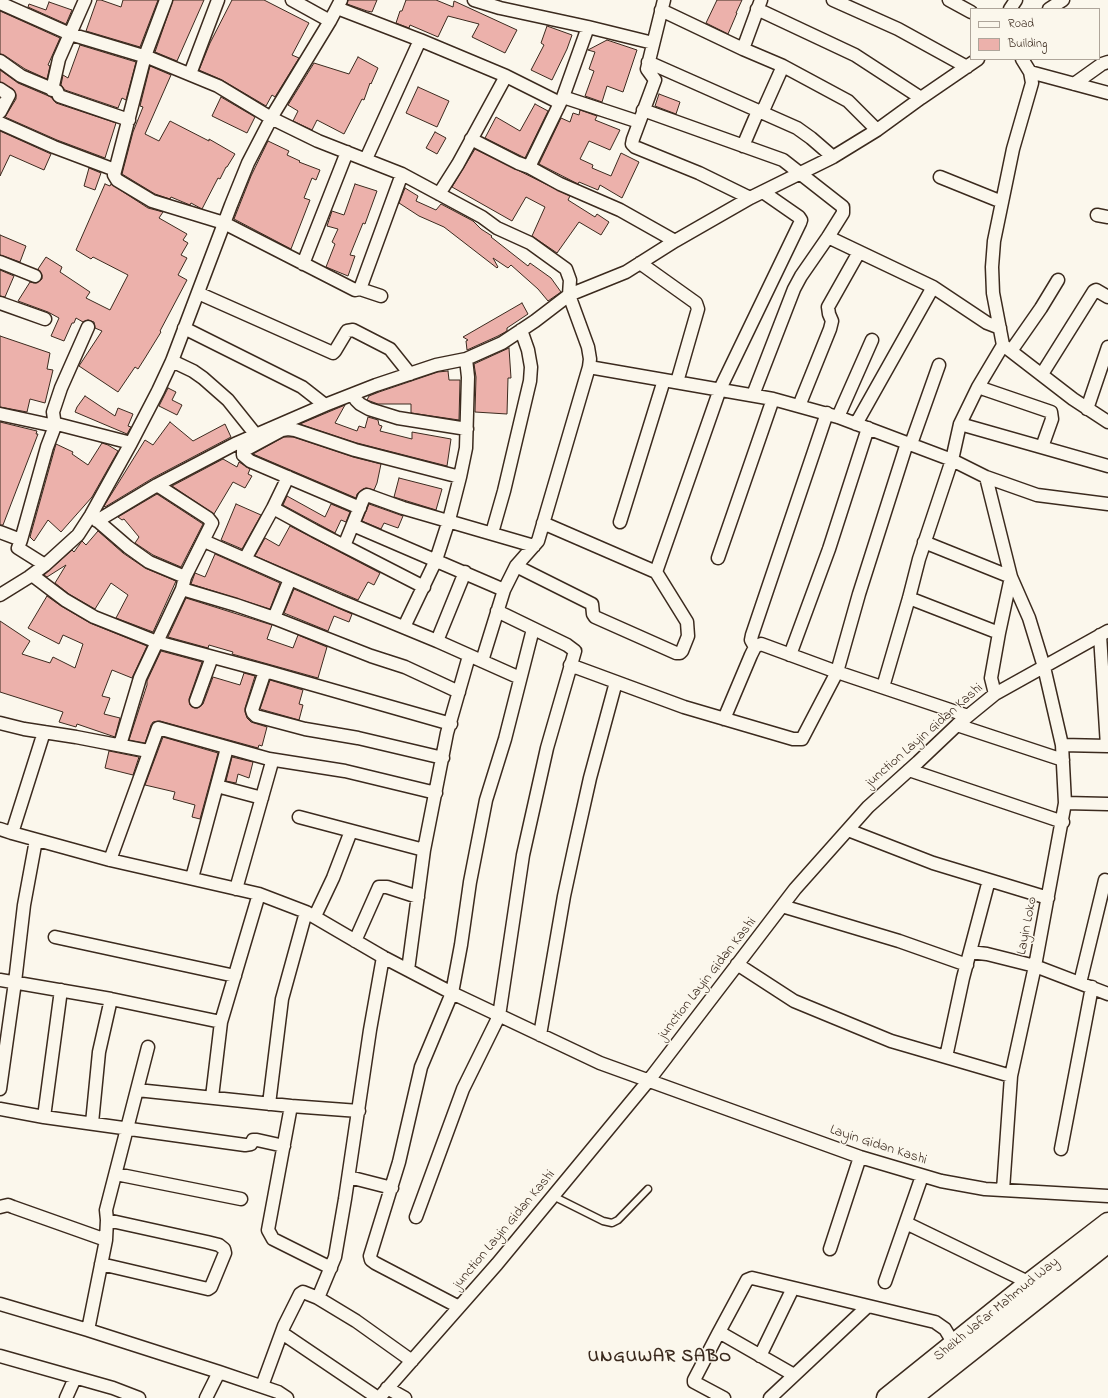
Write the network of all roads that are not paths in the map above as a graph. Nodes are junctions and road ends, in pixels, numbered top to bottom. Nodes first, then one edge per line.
1 (85, 0) edge
2 (166, 0) edge
3 (218, 0) edge
4 (292, 0) edge
5 (474, 0) edge
6 (833, 0) edge
7 (1063, 0) edge
8 (955, 2) edge
9 (0, 3) edge
10 (850, 3) edge
11 (339, 4) edge
12 (662, 5) edge
13 (759, 5) edge
14 (1051, 8) edge
15 (970, 11) edge
16 (330, 21) junction
17 (588, 27) junction
18 (70, 34) junction
19 (420, 40) junction
20 (653, 43) junction
21 (743, 50) junction
22 (145, 56) junction
23 (977, 60) edge
24 (1023, 60) edge
25 (0, 61) edge
26 (648, 62) junction
27 (1108, 62) edge
28 (783, 66) junction
29 (967, 67) junction
30 (1030, 72) junction
31 (190, 74) junction
32 (506, 76) junction
33 (1074, 84) junction
34 (0, 89) edge
35 (52, 90) junction
36 (1108, 94) edge
37 (921, 98) junction
38 (562, 100) junction
39 (643, 110) junction
40 (0, 112) edge
41 (760, 112) junction
42 (272, 118) junction
43 (129, 120) junction
44 (639, 122) junction
45 (0, 123) edge
46 (878, 130) junction
47 (471, 139) junction
48 (743, 146) junction
49 (347, 152) junction
50 (833, 157) junction
51 (366, 159) junction
52 (529, 167) junction
53 (115, 170) junction
54 (402, 174) junction
55 (801, 174) junction
56 (940, 177) dead end
57 (763, 192) junction
58 (439, 194) junction
59 (750, 198) junction
60 (1002, 202) junction
61 (224, 223) junction
62 (828, 237) junction
63 (675, 241) junction
64 (859, 252) junction
65 (0, 262) edge
66 (640, 263) junction
67 (303, 264) junction
68 (35, 276) dead end
69 (1058, 280) dead end
70 (934, 287) junction
71 (360, 288) junction
72 (198, 293) junction
73 (569, 295) junction
74 (381, 296) dead end
75 (1108, 297) edge
76 (0, 303) edge
77 (45, 318) dead end
78 (88, 327) dead end
79 (184, 328) junction
80 (1000, 328) junction
81 (521, 330) junction
82 (872, 340) dead end
83 (1108, 347) edge
84 (1007, 348) junction
85 (466, 359) junction
86 (172, 361) junction
87 (940, 365) dead end
88 (589, 367) junction
89 (410, 374) junction
90 (1042, 374) junction
91 (664, 380) junction
92 (677, 382) junction
93 (978, 387) junction
94 (720, 390) junction
95 (353, 394) junction
96 (753, 395) junction
97 (773, 399) junction
98 (325, 405) junction
99 (800, 406) junction
100 (1087, 409) junction
101 (827, 413) junction
102 (0, 414) edge
103 (838, 417) junction
104 (1108, 422) edge
105 (960, 424) junction
106 (55, 426) junction
107 (862, 426) junction
108 (467, 429) junction
109 (256, 435) junction
110 (131, 443) junction
111 (909, 443) junction
112 (1042, 447) junction
113 (952, 460) junction
114 (1108, 466) edge
115 (460, 477) junction
116 (986, 477) junction
117 (288, 478) junction
118 (156, 484) junction
119 (1108, 504) edge
120 (274, 508) junction
121 (360, 508) junction
122 (94, 518) junction
123 (449, 520) junction
124 (620, 522) dead end
125 (543, 523) junction
126 (353, 525) junction
127 (0, 532) edge
128 (492, 534) junction
129 (20, 540) junction
130 (204, 541) junction
131 (924, 542) junction
132 (344, 546) junction
133 (534, 546) junction
134 (718, 558) dead end
135 (245, 559) junction
136 (436, 560) junction
137 (45, 565) junction
138 (516, 566) junction
139 (465, 572) junction
140 (656, 572) junction
141 (32, 575) junction
142 (185, 577) junction
143 (1012, 577) junction
144 (290, 579) junction
145 (424, 587) junction
146 (182, 589) junction
147 (504, 590) junction
148 (0, 595) edge
149 (909, 598) junction
150 (497, 611) junction
151 (274, 618) junction
152 (404, 627) junction
153 (533, 629) junction
154 (999, 633) junction
155 (1104, 633) edge
156 (437, 641) junction
157 (157, 642) junction
158 (755, 647) junction
159 (790, 655) junction
160 (469, 656) junction
161 (212, 657) junction
162 (482, 661) junction
163 (570, 664) junction
164 (1044, 667) junction
165 (265, 670) junction
166 (837, 672) junction
167 (520, 678) junction
168 (616, 682) junction
169 (883, 687) junction
170 (1106, 690) edge
171 (459, 692) junction
172 (995, 694) junction
173 (196, 701) dead end
174 (968, 716) junction
175 (724, 719) junction
176 (0, 723) edge
177 (451, 724) junction
178 (957, 725) junction
179 (44, 732) junction
180 (1062, 745) junction
181 (120, 746) junction
182 (1107, 746) edge
183 (227, 748) junction
184 (148, 751) junction
185 (443, 758) junction
186 (269, 759) junction
187 (1063, 760) junction
188 (909, 770) junction
189 (217, 786) junction
190 (436, 793) junction
191 (262, 798) junction
192 (1065, 804) junction
193 (1108, 804) edge
194 (299, 817) dead end
195 (1063, 822) junction
196 (0, 829) edge
197 (848, 830) junction
198 (351, 831) junction
199 (12, 833) junction
200 (36, 840) junction
201 (424, 850) junction
202 (110, 860) junction
203 (192, 878) junction
204 (989, 880) junction
205 (1105, 880) dead end
206 (236, 888) junction
207 (259, 894) junction
208 (418, 897) junction
209 (1048, 898) junction
210 (782, 906) junction
211 (310, 914) junction
212 (55, 937) dead end
213 (355, 941) junction
214 (970, 952) junction
215 (383, 957) junction
216 (737, 964) junction
217 (967, 965) junction
218 (1035, 966) junction
219 (408, 970) junction
220 (235, 976) junction
221 (0, 980) edge
222 (16, 982) junction
223 (1080, 983) junction
224 (1092, 988) junction
225 (61, 990) junction
226 (452, 993) junction
227 (1108, 994) edge
228 (111, 999) junction
229 (499, 1016) junction
230 (221, 1022) junction
231 (540, 1035) junction
232 (148, 1047) dead end
233 (946, 1057) junction
234 (1011, 1076) junction
235 (649, 1080) junction
236 (0, 1089) edge
237 (137, 1090) junction
238 (212, 1097) junction
239 (269, 1104) junction
240 (291, 1106) junction
241 (0, 1109) edge
242 (359, 1111) junction
243 (44, 1117) junction
244 (92, 1123) junction
245 (127, 1128) junction
246 (284, 1146) junction
247 (1061, 1149) dead end
248 (860, 1157) junction
249 (116, 1174) junction
250 (922, 1176) junction
251 (349, 1177) junction
252 (392, 1188) junction
253 (648, 1189) dead end
254 (1003, 1190) junction
255 (553, 1196) junction
256 (1108, 1196) edge
257 (241, 1199) dead end
258 (0, 1207) edge
259 (416, 1217) dead end
260 (108, 1220) junction
261 (906, 1223) junction
262 (1108, 1223) edge
263 (106, 1240) junction
264 (1108, 1242) edge
265 (830, 1249) dead end
266 (101, 1264) junction
267 (331, 1268) junction
268 (885, 1282) dead end
269 (1030, 1283) junction
270 (792, 1288) junction
271 (318, 1298) junction
272 (0, 1304) edge
273 (868, 1306) junction
274 (459, 1307) junction
275 (88, 1330) junction
276 (719, 1332) junction
277 (282, 1333) junction
278 (954, 1344) junction
279 (0, 1356) edge
280 (760, 1356) junction
281 (412, 1361) junction
282 (218, 1372) junction
283 (794, 1375) junction
284 (75, 1378) junction
285 (262, 1386) junction
286 (387, 1388) junction
287 (280, 1396) edge
288 (66, 1398) edge
289 (139, 1398) edge
290 (206, 1398) edge
291 (378, 1398) edge
292 (406, 1398) edge
293 (724, 1398) edge
294 (770, 1398) edge
295 (887, 1398) edge
296 (911, 1398) edge

1 - 18 street
2 - 22 street
3 - 31 street
4 - 16 street
5 - 17 street
6 - 10 street
7 - 14 street
8 - 15 street
9 - 18 street
10 - 29 street
11 - 16 street
11 - 19 street
12 - 20 street
12 - 21 street
13 - 21 street
13 - 37 street
16 - 42 street
17 - 20 street
17 - 38 street
18 - 22 street
18 - 35 street
19 - 32 street
19 - 51 street
20 - 26 street
21 - 28 street
22 - 31 street
22 - 43 street
23 - 29 street
24 - 30 street
25 - 35 street
26 - 39 street
26 - 41 street
27 - 33 street
28 - 41 street
28 - 46 street
29 - 37 street
30 - 33 street
30 - 60 street
31 - 42 street
32 - 38 street
32 - 47 street
33 - 36 street
34 - 40 street
35 - 43 street
37 - 46 street
38 - 44 street
38 - 52 street
39 - 44 street
39 - 48 street
41 - 48 street
41 - 50 street
42 - 49 street
42 - 61 street
43 - 53 street
44 - 59 street
45 - 53 street
46 - 50 street
47 - 52 street
47 - 58 street
48 - 55 street
49 - 51 street
49 - 67 street
50 - 55 street
51 - 54 street
52 - 63 street
53 - 61 street
54 - 58 street
54 - 71 street
55 - 57 street
55 - 62 street
56 - 60 street
57 - 59 street
57 - 94 street
58 - 73 street
59 - 63 street
60 - 80 street
61 - 67 street
61 - 72 street
62 - 64 street
62 - 96 street
63 - 66 street
64 - 70 street
64 - 99 street
65 - 68 street
66 - 73 street
66 - 92 street
67 - 71 street
69 - 84 street
70 - 80 street
70 - 107 street
71 - 74 street
72 - 79 street
72 - 89 street
73 - 81 street
73 - 88 street
75 - 90 street
76 - 77 street
78 - 106 street
79 - 86 street
79 - 98 street
80 - 84 street
81 - 85 street
81 - 128 street
82 - 103 street
83 - 100 street
84 - 90 street
84 - 93 street
85 - 89 street
85 - 108 street
86 - 109 street
86 - 110 street
87 - 111 street
88 - 91 street
88 - 125 street
89 - 95 street
90 - 100 street
91 - 92 street
91 - 124 street
92 - 94 street
93 - 105 street
93 - 112 street
94 - 96 street
94 - 140 street
95 - 98 street
95 - 108 street
96 - 97 street
97 - 99 street
97 - 134 street
98 - 109 street
99 - 101 street
100 - 104 street
101 - 103 street
101 - 158 street
102 - 106 street
103 - 107 street
105 - 112 street
105 - 113 street
106 - 110 street
106 - 129 street
107 - 111 street
107 - 159 street
108 - 115 street
109 - 118 street
110 - 122 street
111 - 113 street
111 - 166 street
112 - 114 street
113 - 116 street
113 - 131 street
115 - 117 street
115 - 123 street
116 - 119 street
116 - 143 street, Layin Loko
117 - 120 street
117 - 121 street
118 - 122 street
118 - 130 street
120 - 132 street
120 - 135 street
121 - 123 street
121 - 126 street
122 - 137 street
122 - 142 street
123 - 128 street
123 - 136 street
125 - 133 street
125 - 140 street
126 - 132 street
126 - 136 street
127 - 129 street
128 - 133 street
129 - 137 street
130 - 135 street
130 - 142 street
131 - 143 street
131 - 149 street
132 - 145 street
133 - 138 street
135 - 144 street
136 - 139 street
136 - 145 street
137 - 141 street
138 - 140 street
138 - 147 street
139 - 147 street
139 - 156 street
141 - 148 street
141 - 157 street
142 - 146 street
143 - 154 street
143 - 164 street, Layin Loko
144 - 151 street
144 - 152 street
145 - 152 street
146 - 151 street
146 - 157 street
147 - 150 street
149 - 154 street
149 - 169 street
150 - 153 street
150 - 162 street
151 - 171 street
152 - 156 street
153 - 163 street
153 - 167 street
154 - 172 street
155 - 164 street, junction Layin Gidan Kashi
155 - 170 street
156 - 160 street
157 - 161 street
157 - 181 street
158 - 159 street
158 - 175 street
159 - 166 street
160 - 162 street
160 - 171 street
161 - 165 street
161 - 173 street
162 - 167 street
163 - 168 street
163 - 229 street
164 - 172 street, junction Layin Gidan Kashi
164 - 180 street, Layin Loko
165 - 177 street
165 - 185 street
166 - 169 street
166 - 175 street
167 - 226 street
168 - 175 street
168 - 231 street
169 - 174 street
170 - 182 street
171 - 177 street
172 - 174 street, junction Layin Gidan Kashi
174 - 178 street, junction Layin Gidan Kashi
176 - 179 street
177 - 185 street
178 - 187 street
178 - 188 street, junction Layin Gidan Kashi
179 - 181 street
179 - 199 street
180 - 182 street
180 - 187 street, Layin Loko
181 - 184 street
183 - 184 street
183 - 186 street
183 - 189 street
184 - 202 street
185 - 190 street
186 - 190 street
186 - 191 street
187 - 192 street, Layin Loko
188 - 195 street
188 - 197 street, junction Layin Gidan Kashi
189 - 191 street
189 - 203 street
190 - 201 street
191 - 206 street
192 - 193 street
192 - 195 street, Layin Loko
194 - 198 street
195 - 209 street, Layin Loko
196 - 199 street, Layin Gidan Kashi
197 - 204 street
197 - 210 street, junction Layin Gidan Kashi
198 - 201 street
198 - 211 street
199 - 200 street, Layin Gidan Kashi
200 - 202 street, Layin Gidan Kashi
200 - 222 street
201 - 208 street
202 - 203 street, Layin Gidan Kashi
203 - 206 street, Layin Gidan Kashi
204 - 209 street
204 - 214 street
205 - 223 street
206 - 207 street, Layin Gidan Kashi
207 - 211 street, Layin Gidan Kashi
207 - 220 street
208 - 213 street
208 - 219 street
209 - 218 street, Layin Loko
210 - 216 street, junction Layin Gidan Kashi
210 - 217 street
211 - 213 street, Layin Gidan Kashi
211 - 239 street
212 - 220 street
213 - 215 street, Layin Gidan Kashi
214 - 217 street
214 - 218 street
215 - 219 street, Layin Gidan Kashi
215 - 242 street
216 - 233 street
216 - 235 street, junction Layin Gidan Kashi
217 - 233 street
218 - 223 street
218 - 234 street, Layin Loko
219 - 226 street, Layin Gidan Kashi
220 - 230 street
221 - 222 street
222 - 225 street
222 - 236 street
223 - 224 street
224 - 227 street
224 - 247 street
225 - 228 street
225 - 243 street
226 - 229 street, Layin Gidan Kashi
226 - 252 street
228 - 230 street
228 - 244 street
229 - 231 street, Layin Gidan Kashi
229 - 259 street
230 - 238 street
231 - 235 street, Layin Gidan Kashi
232 - 237 street
233 - 234 street
234 - 254 street, Layin Loko
235 - 248 street, Layin Gidan Kashi
235 - 255 street, junction Layin Gidan Kashi
237 - 238 street
237 - 245 street
238 - 239 street
239 - 240 street
240 - 242 street
240 - 246 street
241 - 243 street
242 - 251 street
243 - 244 street
244 - 245 street
245 - 246 street
245 - 249 street
246 - 267 street
248 - 250 street, Layin Gidan Kashi
248 - 265 street
249 - 257 street
249 - 260 street
250 - 254 street, Layin Gidan Kashi
250 - 261 street
251 - 252 street
251 - 267 street
252 - 274 street
253 - 255 lane
254 - 256 street, Layin Gidan Kashi
255 - 274 street, junction Layin Gidan Kashi
258 - 263 street
260 - 263 street
260 - 266 street
261 - 268 street
261 - 269 street
262 - 269 main road, Sheikh Jafar Mahmud Way
263 - 266 street
264 - 296 main road, Sheikh Jafar Mahmud Way
266 - 275 street
267 - 271 street
269 - 278 main road, Sheikh Jafar Mahmud Way
270 - 273 street
270 - 276 street
270 - 280 street
271 - 277 street
271 - 281 street
272 - 275 street
273 - 278 street
273 - 283 street
274 - 281 street, junction Layin Gidan Kashi
275 - 282 street
276 - 280 street
276 - 293 street
277 - 285 street
277 - 291 street
278 - 295 main road, Sheikh Jafar Mahmud Way
279 - 284 street
280 - 283 street
281 - 286 street, junction Layin Gidan Kashi
282 - 285 street
282 - 290 street
283 - 294 street
284 - 288 street
284 - 289 street
285 - 287 street
286 - 291 street, junction Layin Gidan Kashi
286 - 292 street

